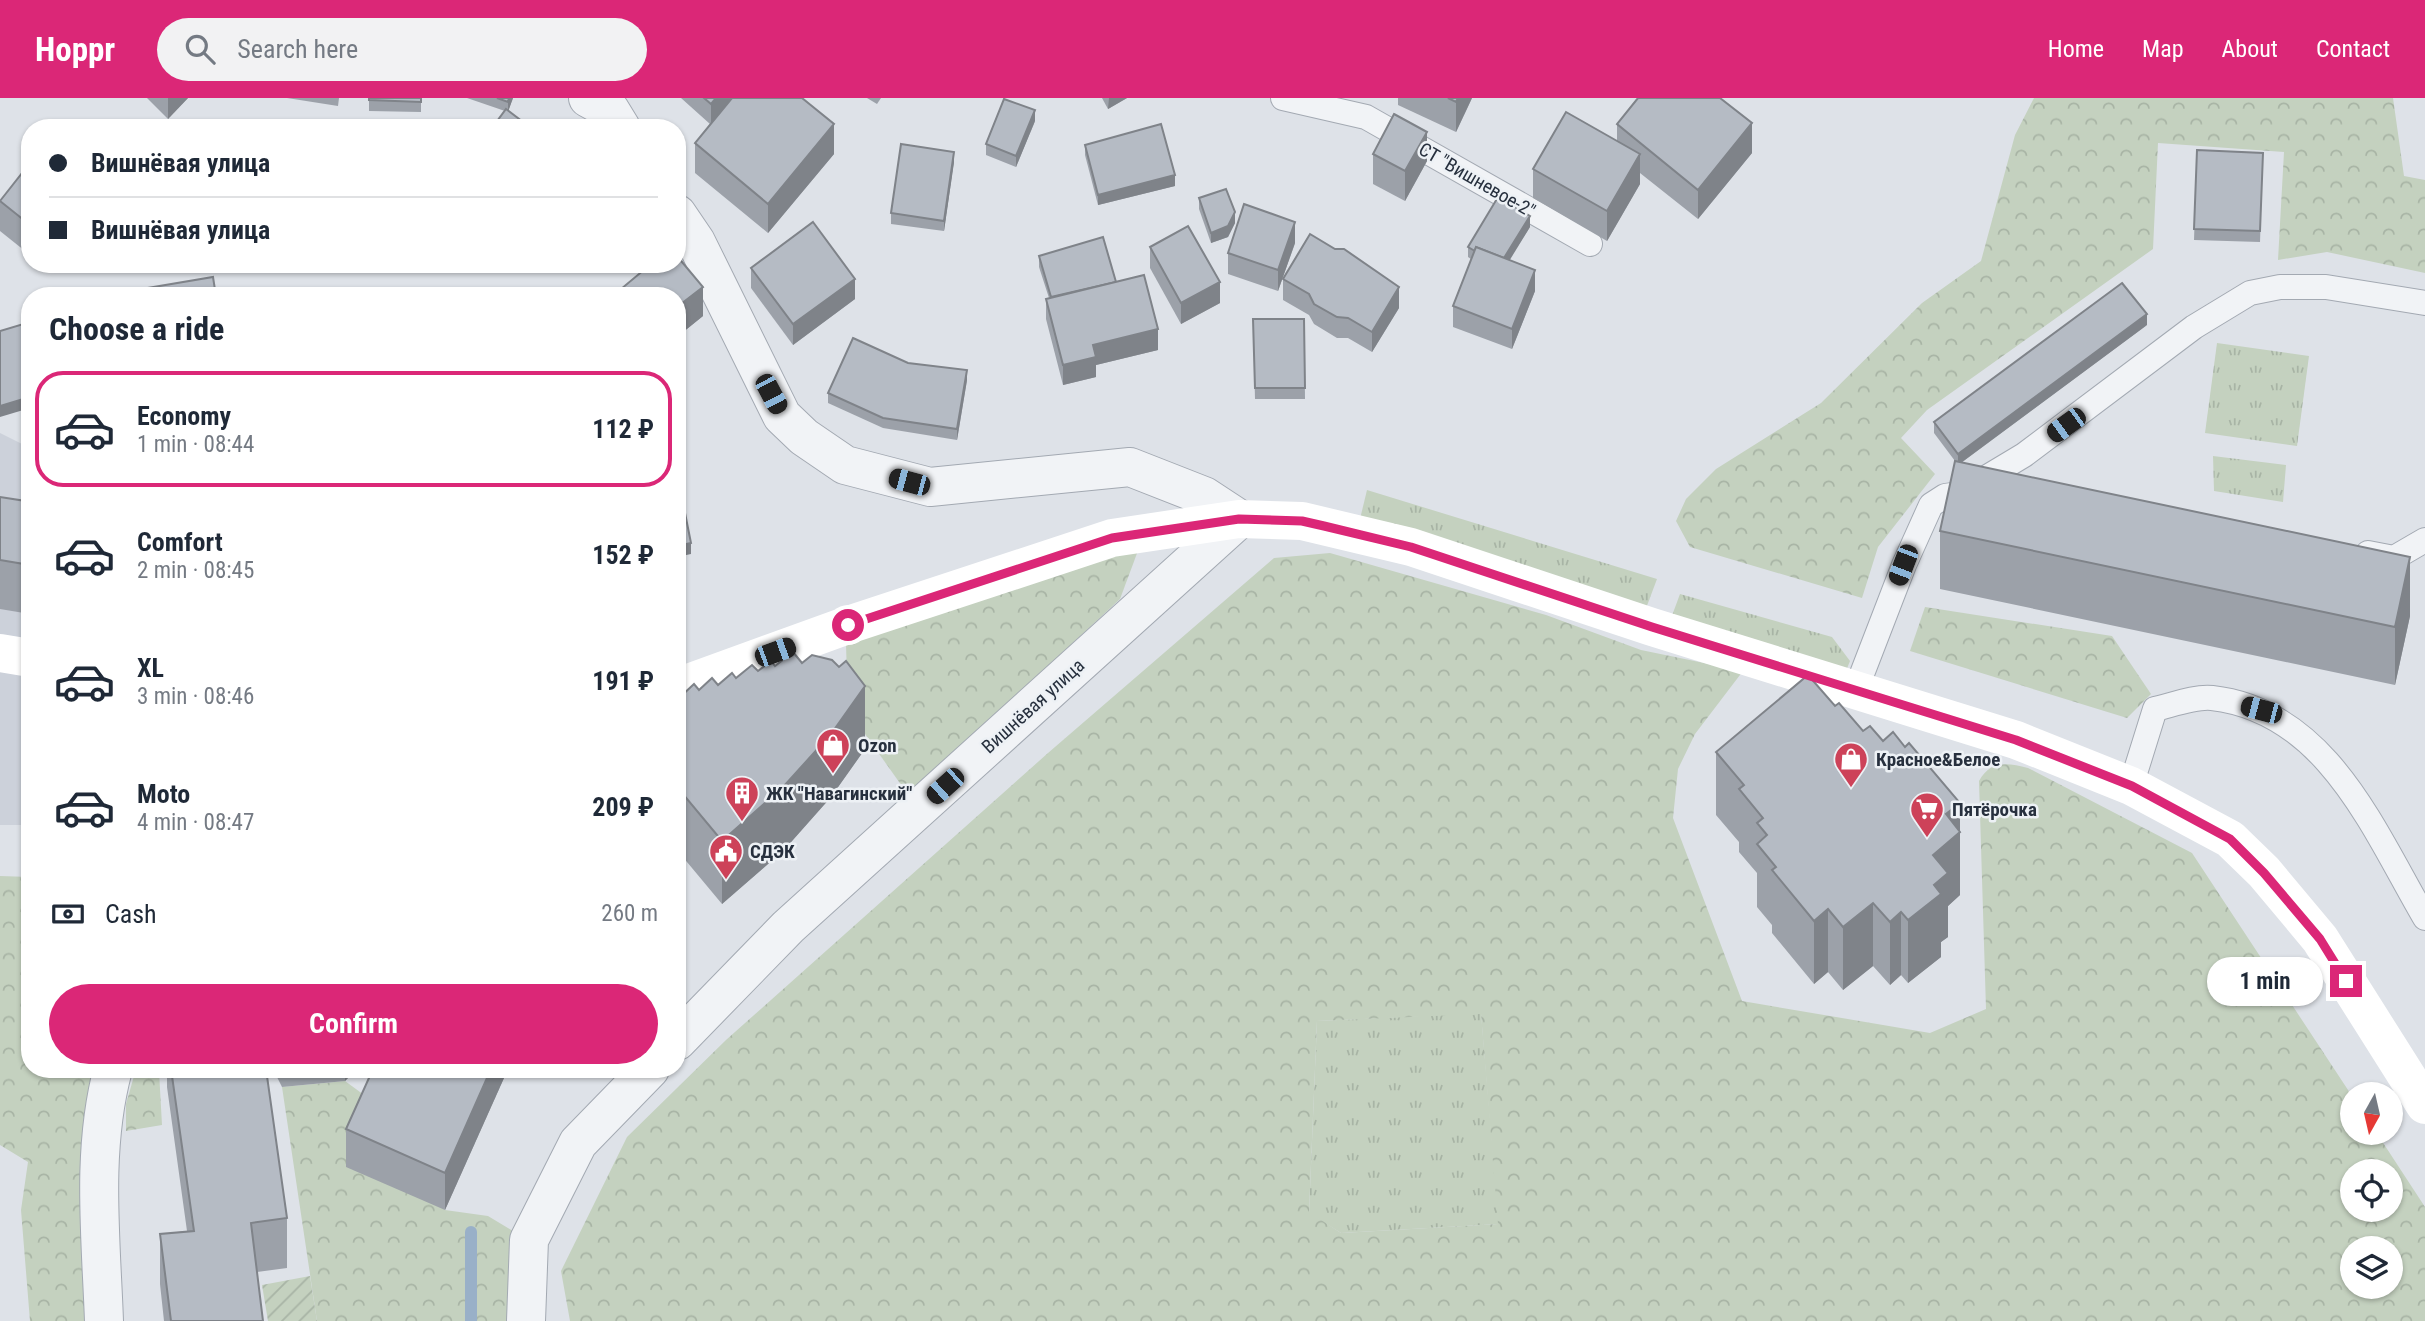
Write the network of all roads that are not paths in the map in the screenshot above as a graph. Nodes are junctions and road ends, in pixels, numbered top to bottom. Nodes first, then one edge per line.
1 (588, 98) edge
2 (1283, 98) edge
3 (1370, 107) edge
4 (616, 119) edge
5 (686, 227) edge
6 (1590, 244) dead end
7 (2425, 303) edge
8 (1239, 519) junction
9 (2425, 540) edge
10 (2356, 576) edge
11 (0, 653) edge
12 (21, 656) edge
13 (686, 684) edge
14 (1855, 692) junction
15 (2132, 786) junction
16 (2425, 918) edge
17 (686, 1032) edge
18 (111, 1078) edge
19 (641, 1078) edge
20 (2425, 1105) edge
21 (104, 1321) edge
22 (526, 1321) edge

1 - 4 street
2 - 3 lane, СТ "Вишневое-2"
3 - 6 lane, СТ "Вишневое-2"
5 - 8 street
7 - 14 lane
8 - 13 street
8 - 14 street
8 - 17 street, Вишнёвая улица
9 - 10 lane
11 - 12 street
14 - 15 street
15 - 16 lane
15 - 20 street
18 - 21 street
19 - 22 street

